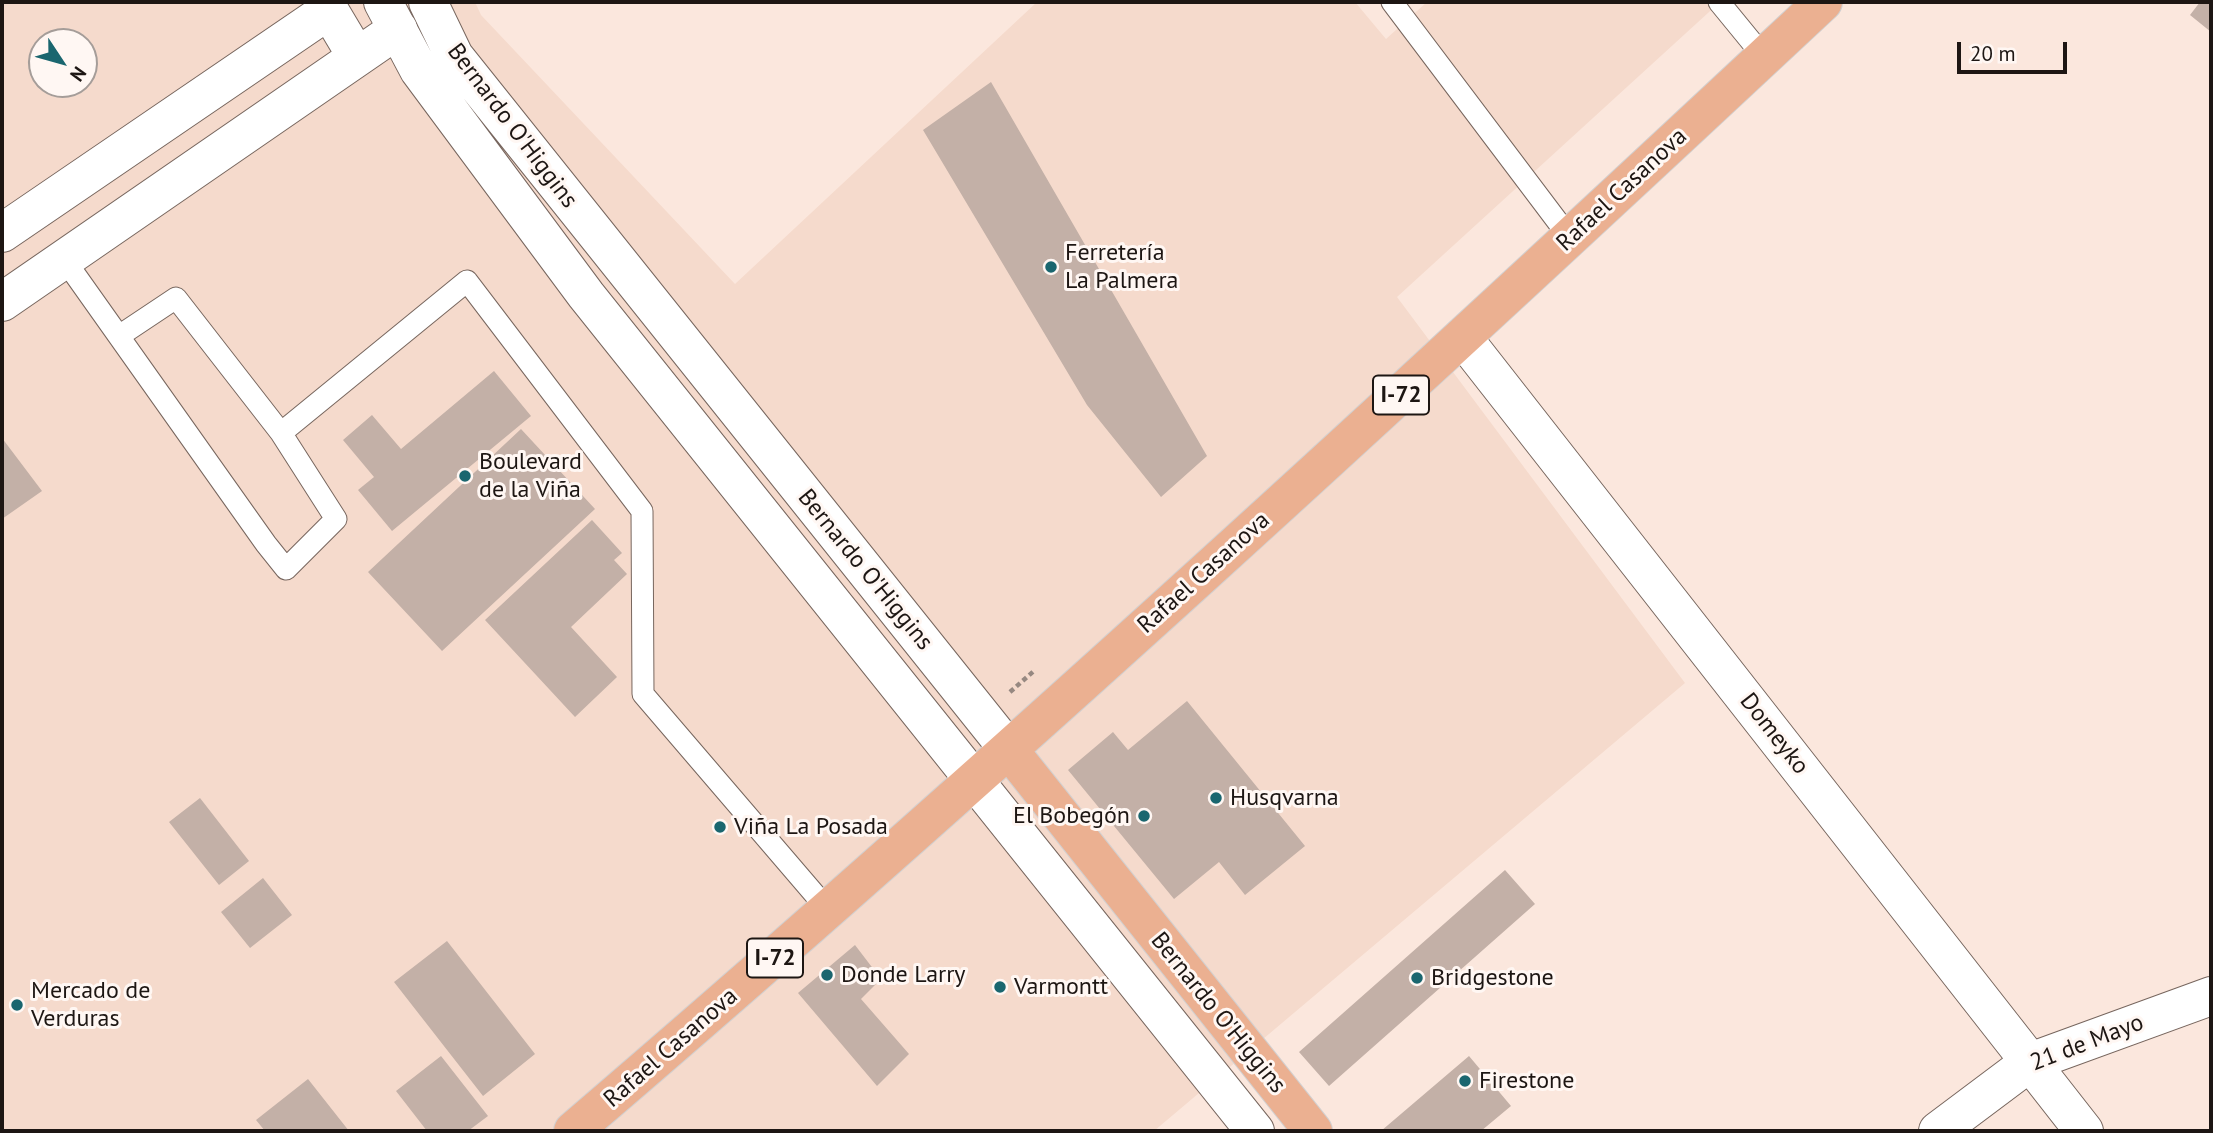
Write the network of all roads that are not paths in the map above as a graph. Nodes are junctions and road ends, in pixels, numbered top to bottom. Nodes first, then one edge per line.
1 (428, 2) edge
2 (1392, 2) edge
3 (1719, 2) edge
4 (1823, 2) edge
5 (391, 16) edge
6 (357, 57) junction
7 (1764, 57) junction
8 (2, 233) edge
9 (1570, 238) junction
10 (64, 259) junction
11 (2, 302) edge
12 (119, 336) junction
13 (1463, 338) junction
14 (281, 433) junction
15 (1009, 750) junction
16 (974, 782) junction
17 (830, 912) junction
18 (2211, 996) edge
19 (2030, 1062) junction
20 (573, 1131) edge
21 (1255, 1131) edge
22 (1313, 1131) edge
23 (1938, 1131) edge
24 (2084, 1131) edge

1 - 15 main road, Bernardo O'Higgins
2 - 9 lane
3 - 7 lane
4 - 7 main road, Rafael Casanova / I-72
5 - 6 main road
5 - 16 main road, Bernardo O'Higgins
6 - 8 main road
6 - 10 main road
7 - 9 main road, Rafael Casanova / I-72
9 - 13 main road, Rafael Casanova / I-72
10 - 11 main road
10 - 12 lane
12 - 14 lane
12 - 14 lane
13 - 15 main road, Rafael Casanova / I-72
13 - 19 main road, Domeyko
14 - 17 lane
15 - 16 main road, Rafael Casanova / I-72
15 - 22 main road, Bernardo O'Higgins
16 - 17 main road, Rafael Casanova / I-72
16 - 21 main road, Bernardo O'Higgins
17 - 20 main road, Rafael Casanova / I-72
18 - 19 main road, 21 de Mayo
19 - 23 main road, 21 de Mayo
19 - 24 main road, Domeyko

